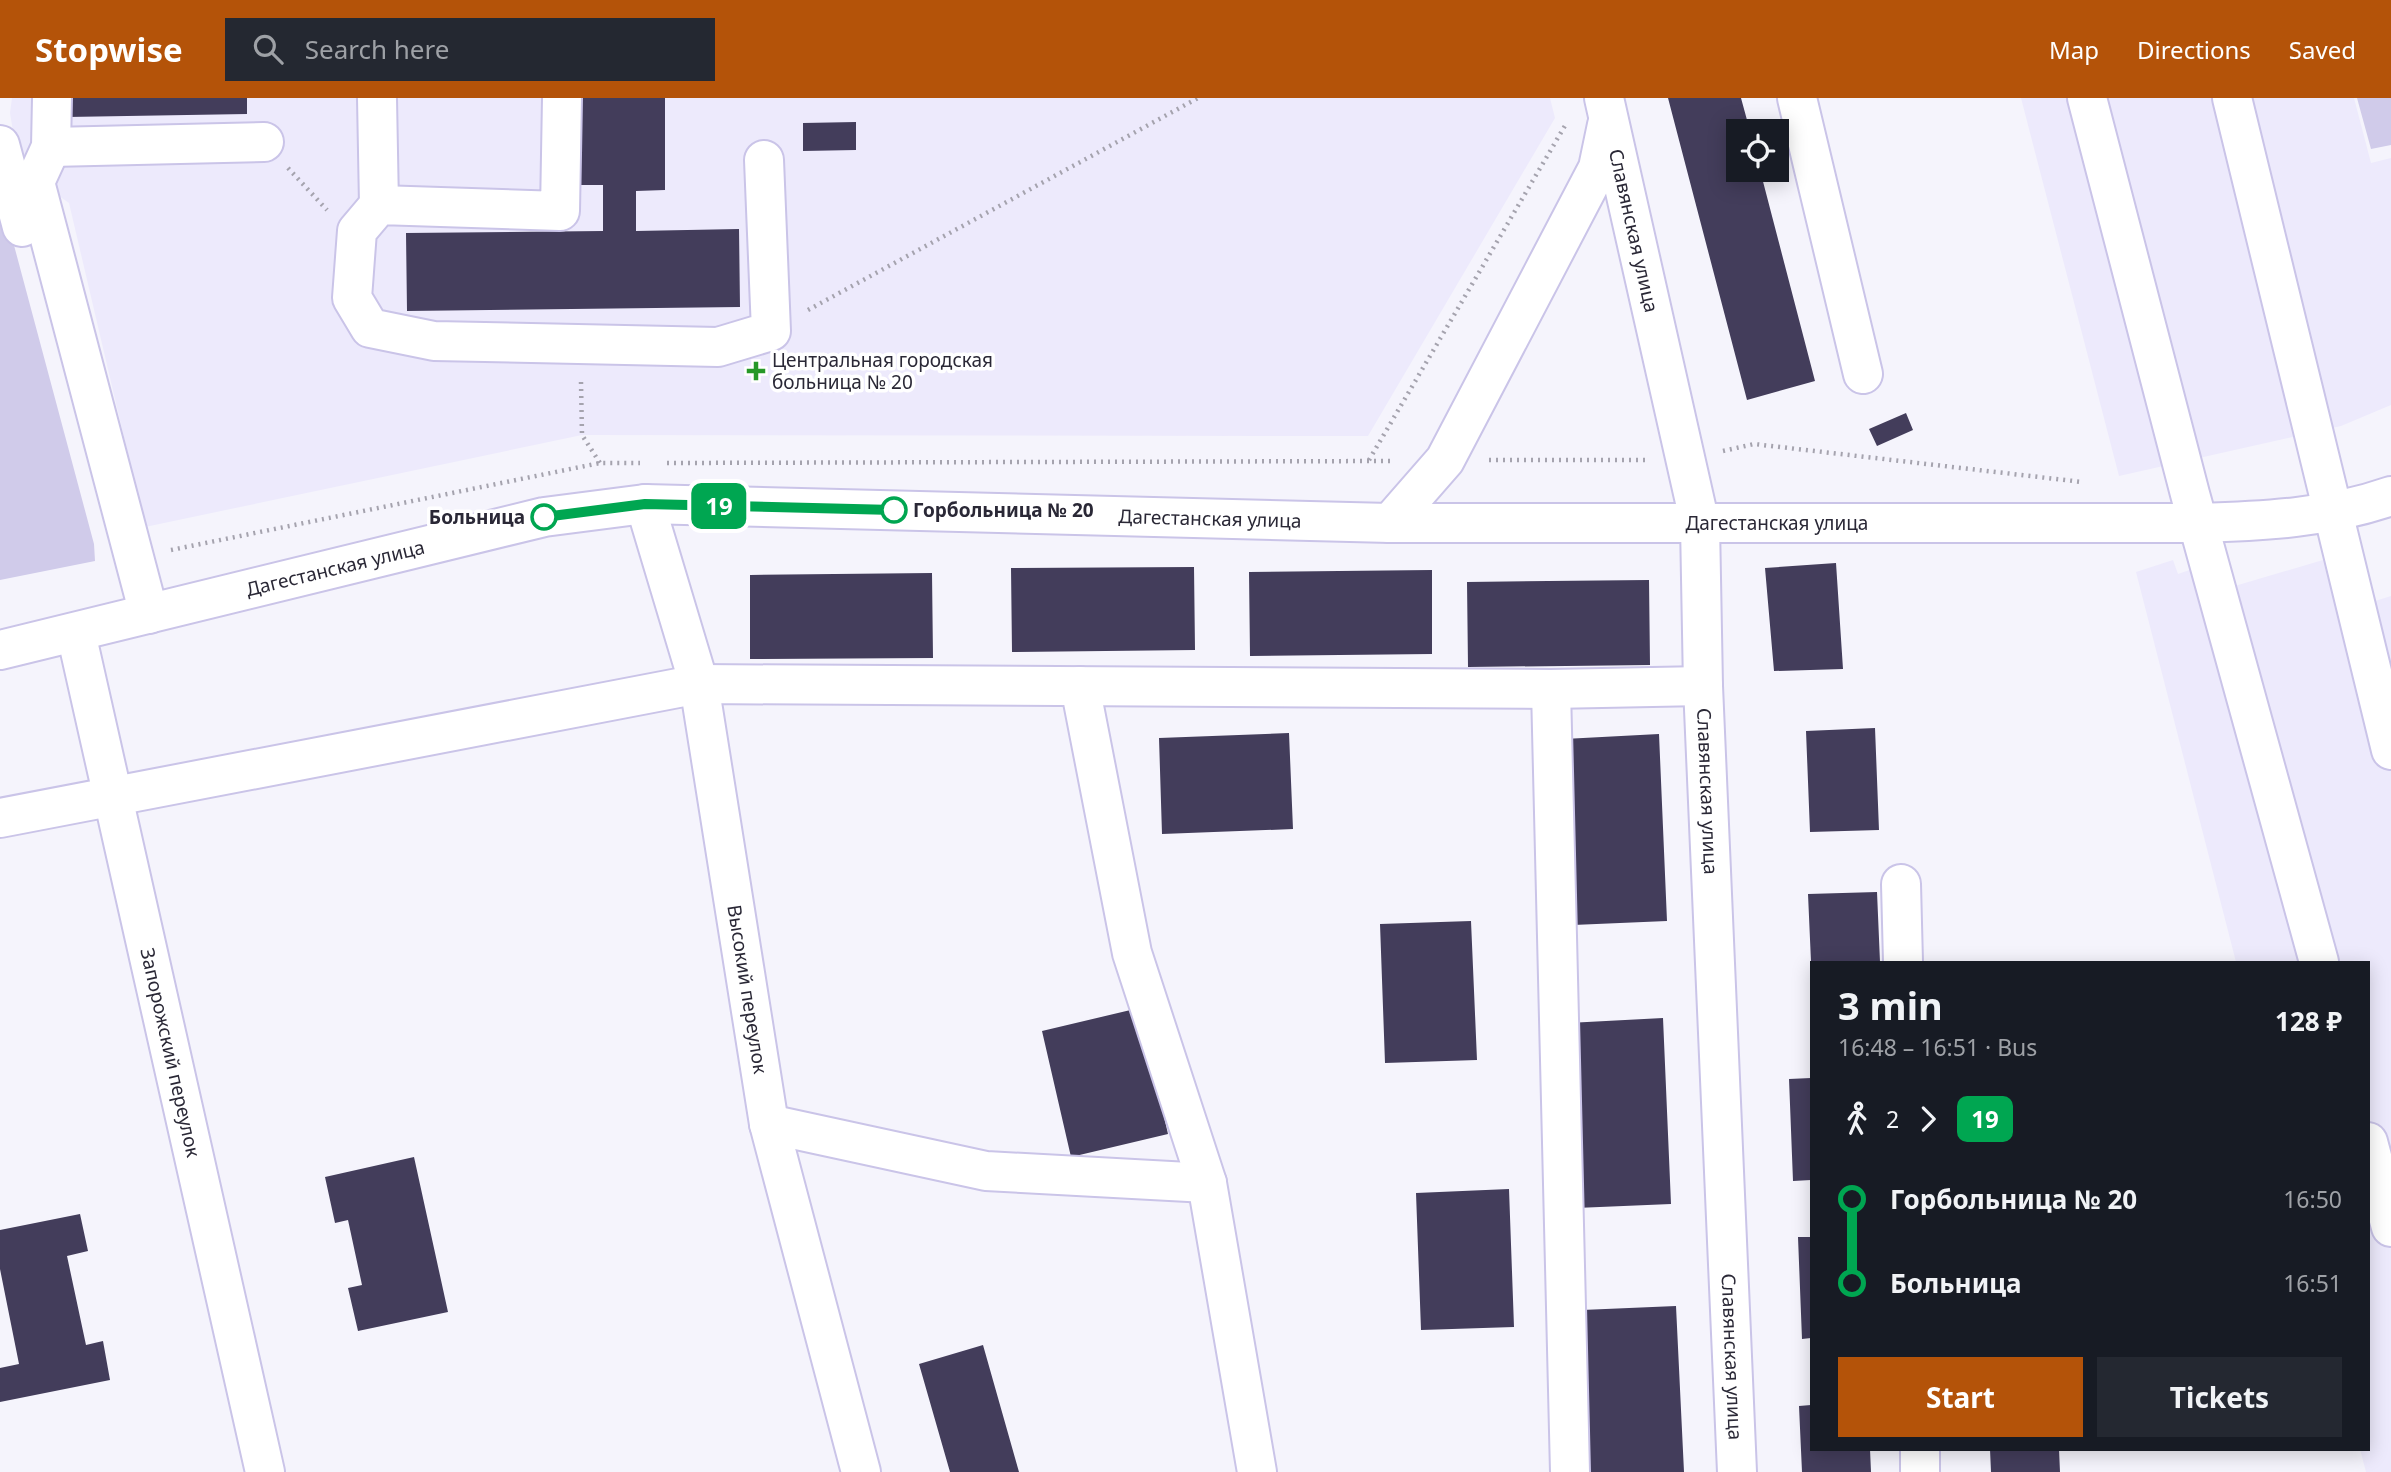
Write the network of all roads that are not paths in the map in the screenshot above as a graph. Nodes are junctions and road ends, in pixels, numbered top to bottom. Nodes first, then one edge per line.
1 (52, 98) edge
2 (377, 98) edge
3 (562, 98) edge
4 (1797, 98) edge
5 (2087, 98) edge
6 (2232, 98) edge
7 (1606, 108) edge
8 (264, 142) road end
9 (0, 145) edge
10 (51, 147) junction
11 (764, 160) dead end
12 (379, 205) junction
13 (1863, 374) dead end
14 (107, 459) junction
15 (2391, 496) edge
16 (645, 504) junction
17 (2333, 513) junction
18 (1390, 523) junction
19 (2199, 523) junction
20 (1700, 524) junction
21 (149, 614) junction
22 (76, 633) junction
23 (0, 650) edge
24 (699, 684) junction
25 (1080, 686) junction
26 (1703, 686) junction
27 (1551, 689) junction
28 (2391, 750) edge
29 (112, 795) junction
30 (0, 818) edge
31 (1901, 884) dead end
32 (1903, 961) edge
33 (2319, 961) edge
34 (769, 1124) junction
35 (2370, 1149) edge
36 (1207, 1182) junction
37 (2391, 1227) edge
38 (1920, 1451) edge
39 (265, 1472) edge
40 (861, 1472) edge
41 (1257, 1472) edge
42 (1570, 1472) edge
43 (1737, 1472) edge
44 (1920, 1472) edge

1 - 10 street
2 - 12 street
3 - 12 street
4 - 13 street
5 - 19 street
6 - 17 street
7 - 18 street, Славянская улица
7 - 20 street, Славянская улица
8 - 10 street
9 - 14 street
10 - 14 street
11 - 12 street
14 - 21 street
15 - 17 street, Дагестанская улица
16 - 18 street, Дагестанская улица
16 - 21 street, Дагестанская улица
16 - 24 street, Высокий переулок
17 - 19 street, Дагестанская улица
17 - 28 street
18 - 20 street, Дагестанская улица
19 - 20 street, Дагестанская улица
19 - 33 street
20 - 26 street, Славянская улица
21 - 22 street, Дагестанская улица
22 - 23 street, Дагестанская улица
22 - 29 street, Запорожский переулок
24 - 25 street
24 - 29 street
24 - 34 street, Высокий переулок
25 - 27 street
25 - 36 street
26 - 27 street
26 - 43 street, Славянская улица
27 - 42 street
29 - 30 street
29 - 39 street, Запорожский переулок
31 - 32 street
34 - 36 street
34 - 40 street, Высокий переулок
35 - 37 street
36 - 41 street
38 - 44 street

